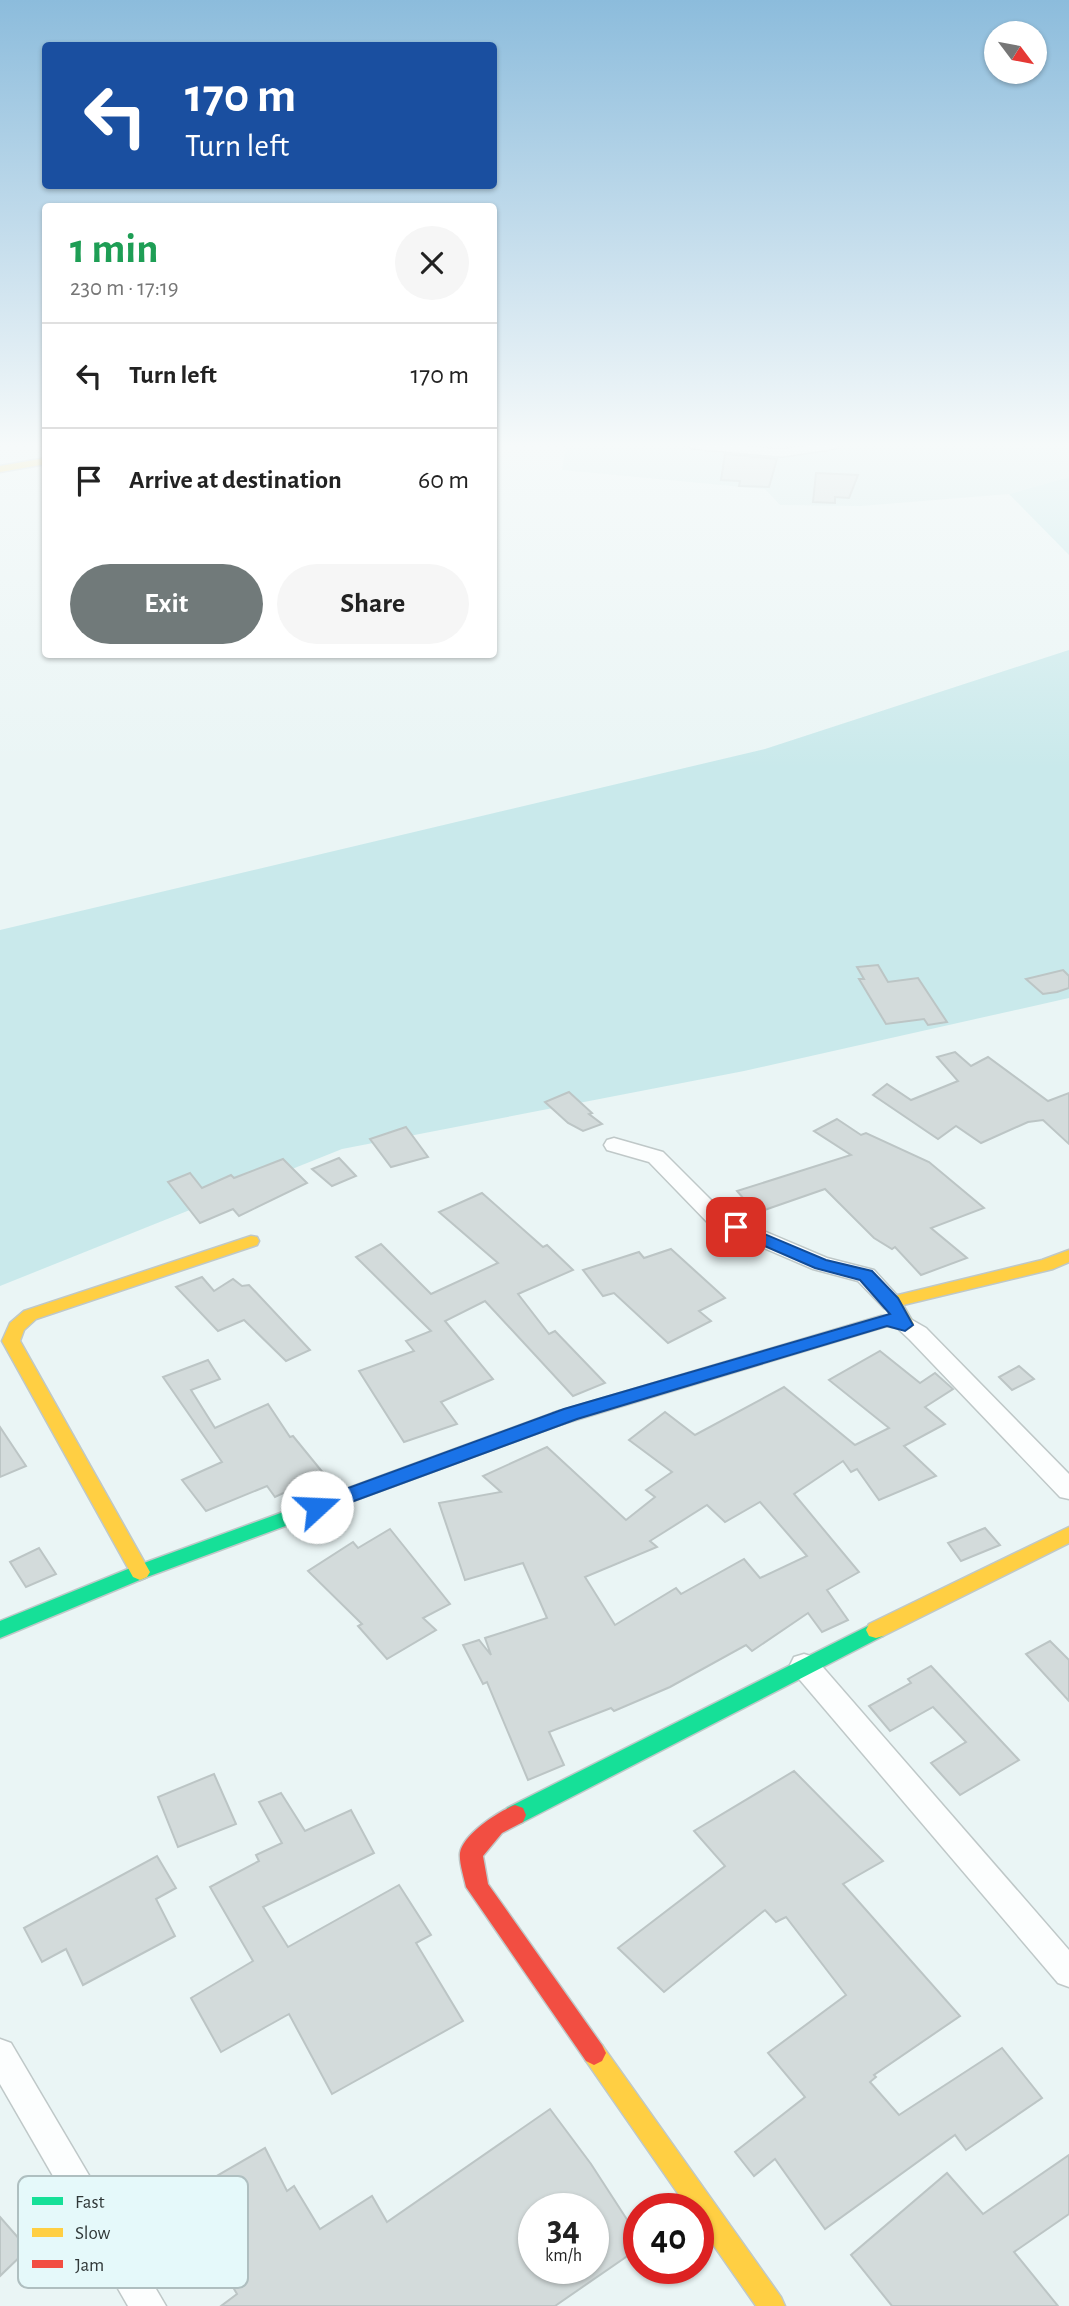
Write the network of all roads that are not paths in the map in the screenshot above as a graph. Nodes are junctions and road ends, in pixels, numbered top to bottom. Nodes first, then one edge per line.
1 (614, 1144) dead end
2 (251, 1241) dead end
3 (1069, 1256) edge
4 (892, 1302) junction
5 (905, 1325) junction
6 (1069, 1490) edge
7 (1069, 1534) edge
8 (139, 1572) junction
9 (0, 1630) edge
10 (804, 1665) junction
11 (1069, 1973) edge
12 (0, 2054) edge
13 (72, 2176) edge
14 (137, 2288) edge
15 (148, 2306) edge
16 (772, 2306) edge

1 - 4 street
2 - 8 street
3 - 4 street
4 - 5 street
5 - 6 street
5 - 8 street
7 - 10 street
8 - 9 street
10 - 11 street
10 - 16 street
12 - 13 street
14 - 15 street

